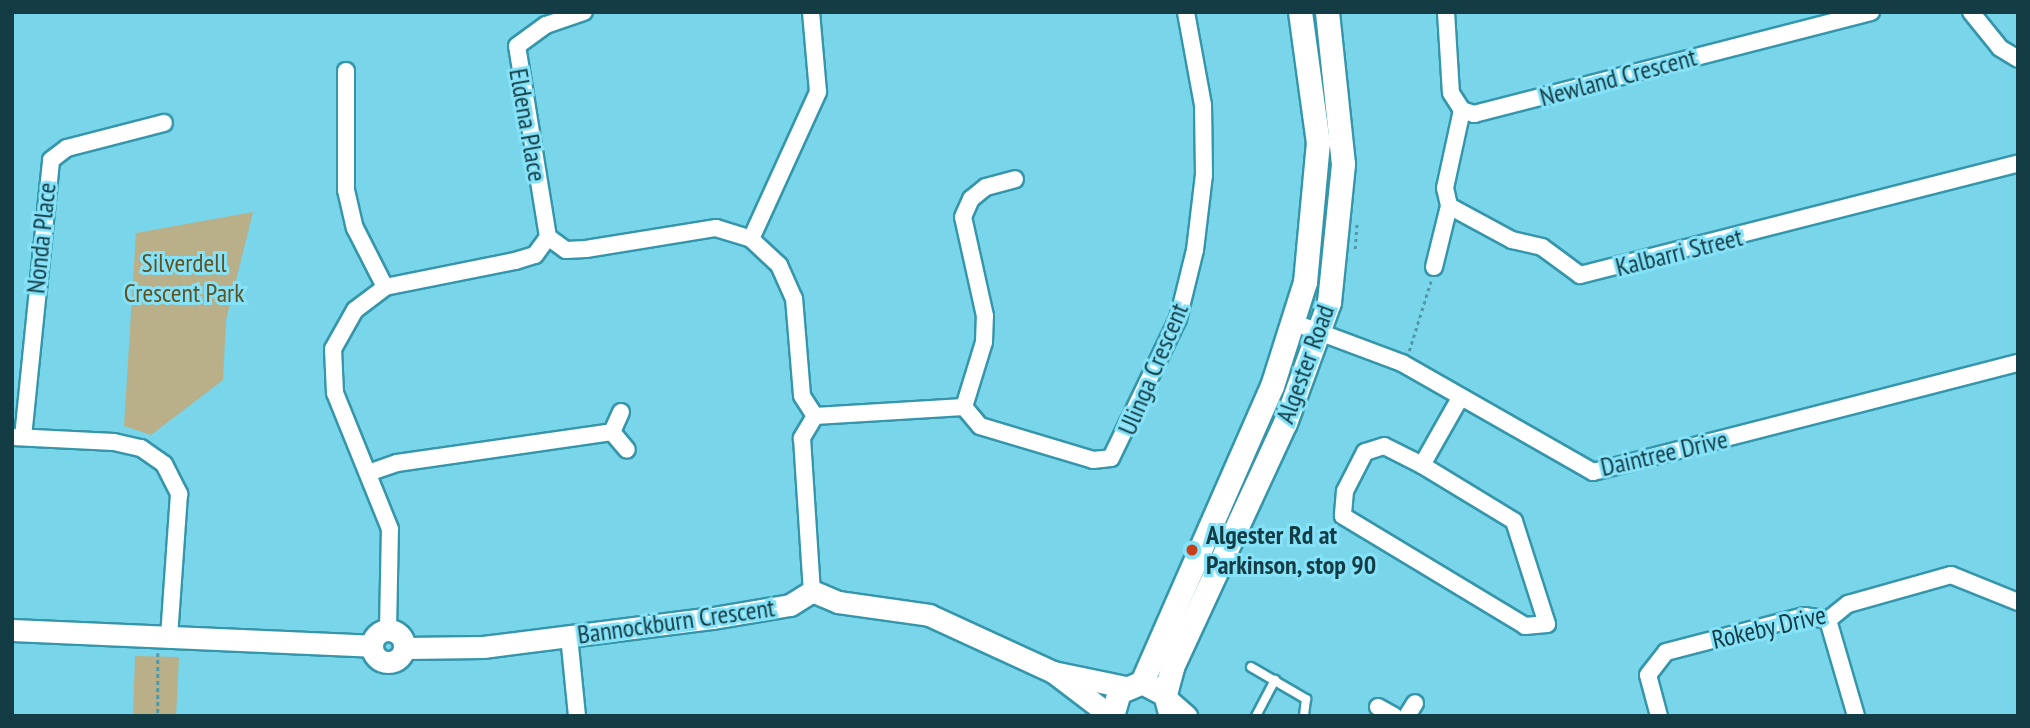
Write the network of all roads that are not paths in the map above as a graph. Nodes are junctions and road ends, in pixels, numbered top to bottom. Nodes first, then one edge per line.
1 (584, 12) edge
2 (811, 12) edge
3 (1186, 12) edge
4 (1300, 12) edge
5 (1327, 12) edge
6 (1446, 12) edge
7 (1871, 12) edge
8 (1972, 12) edge
9 (2018, 59) edge
10 (346, 71) dead end
11 (1462, 110) junction
12 (164, 123) dead end
13 (2018, 163) edge
14 (1015, 179) dead end
15 (1449, 206) junction
16 (548, 237) junction
17 (751, 239) junction
18 (1434, 267) road end
19 (385, 287) junction
20 (1295, 323) junction
21 (1322, 331) junction
22 (2018, 363) edge
23 (1461, 398) junction
24 (964, 407) junction
25 (621, 412) dead end
26 (815, 416) junction
27 (612, 432) junction
28 (18, 437) edge
29 (627, 450) dead end
30 (1422, 465) junction
31 (368, 473) junction
32 (812, 591) junction
33 (2018, 602) edge
34 (1828, 620) junction
35 (12, 630) edge
36 (388, 630) junction
37 (569, 636) junction
38 (164, 643) junction
39 (372, 646) junction
40 (404, 648) junction
41 (1251, 667) dead end
42 (1053, 671) junction
43 (1275, 680) junction
44 (1133, 684) junction
45 (1173, 707) edge
46 (1378, 707) dead end
47 (577, 716) edge
48 (1111, 716) edge
49 (1256, 716) edge
50 (1304, 716) edge
51 (1394, 716) edge
52 (1658, 716) edge
53 (1856, 716) edge

1 - 16 street, Eldena Place
2 - 17 street
3 - 24 street, Ulinga Crescent
4 - 20 main road, Algester Road
5 - 21 main road, Algester Road
6 - 11 street
7 - 11 street, Newland Crescent
8 - 9 street
10 - 19 street
11 - 15 street
12 - 28 street, Nonda Place
13 - 15 street, Kalbarri Street
14 - 24 street
15 - 18 street
16 - 17 street
16 - 19 street
17 - 26 street
19 - 31 street
20 - 21 street, Daintree Drive
20 - 44 main road, Algester Road
21 - 23 street, Daintree Drive
21 - 45 main road, Algester Road
22 - 23 street, Daintree Drive
23 - 30 street
24 - 26 street
25 - 27 street
26 - 32 street
27 - 29 street
27 - 31 street
28 - 38 street
30 - 30 street
31 - 36 street
32 - 37 street, Bannockburn Crescent
32 - 42 street, Bannockburn Crescent
33 - 34 street, Rokeby Drive
34 - 52 street, Rokeby Drive
34 - 53 street
35 - 38 street
36 - 39 street
36 - 40 street
37 - 40 street, Bannockburn Crescent
37 - 47 street
38 - 39 street
39 - 40 street
41 - 43 lane
42 - 44 street, Bannockburn Crescent
42 - 48 street, Bannockburn Crescent
43 - 49 lane
43 - 50 lane
44 - 45 main road
44 - 48 main road, Algester Road
46 - 51 street

